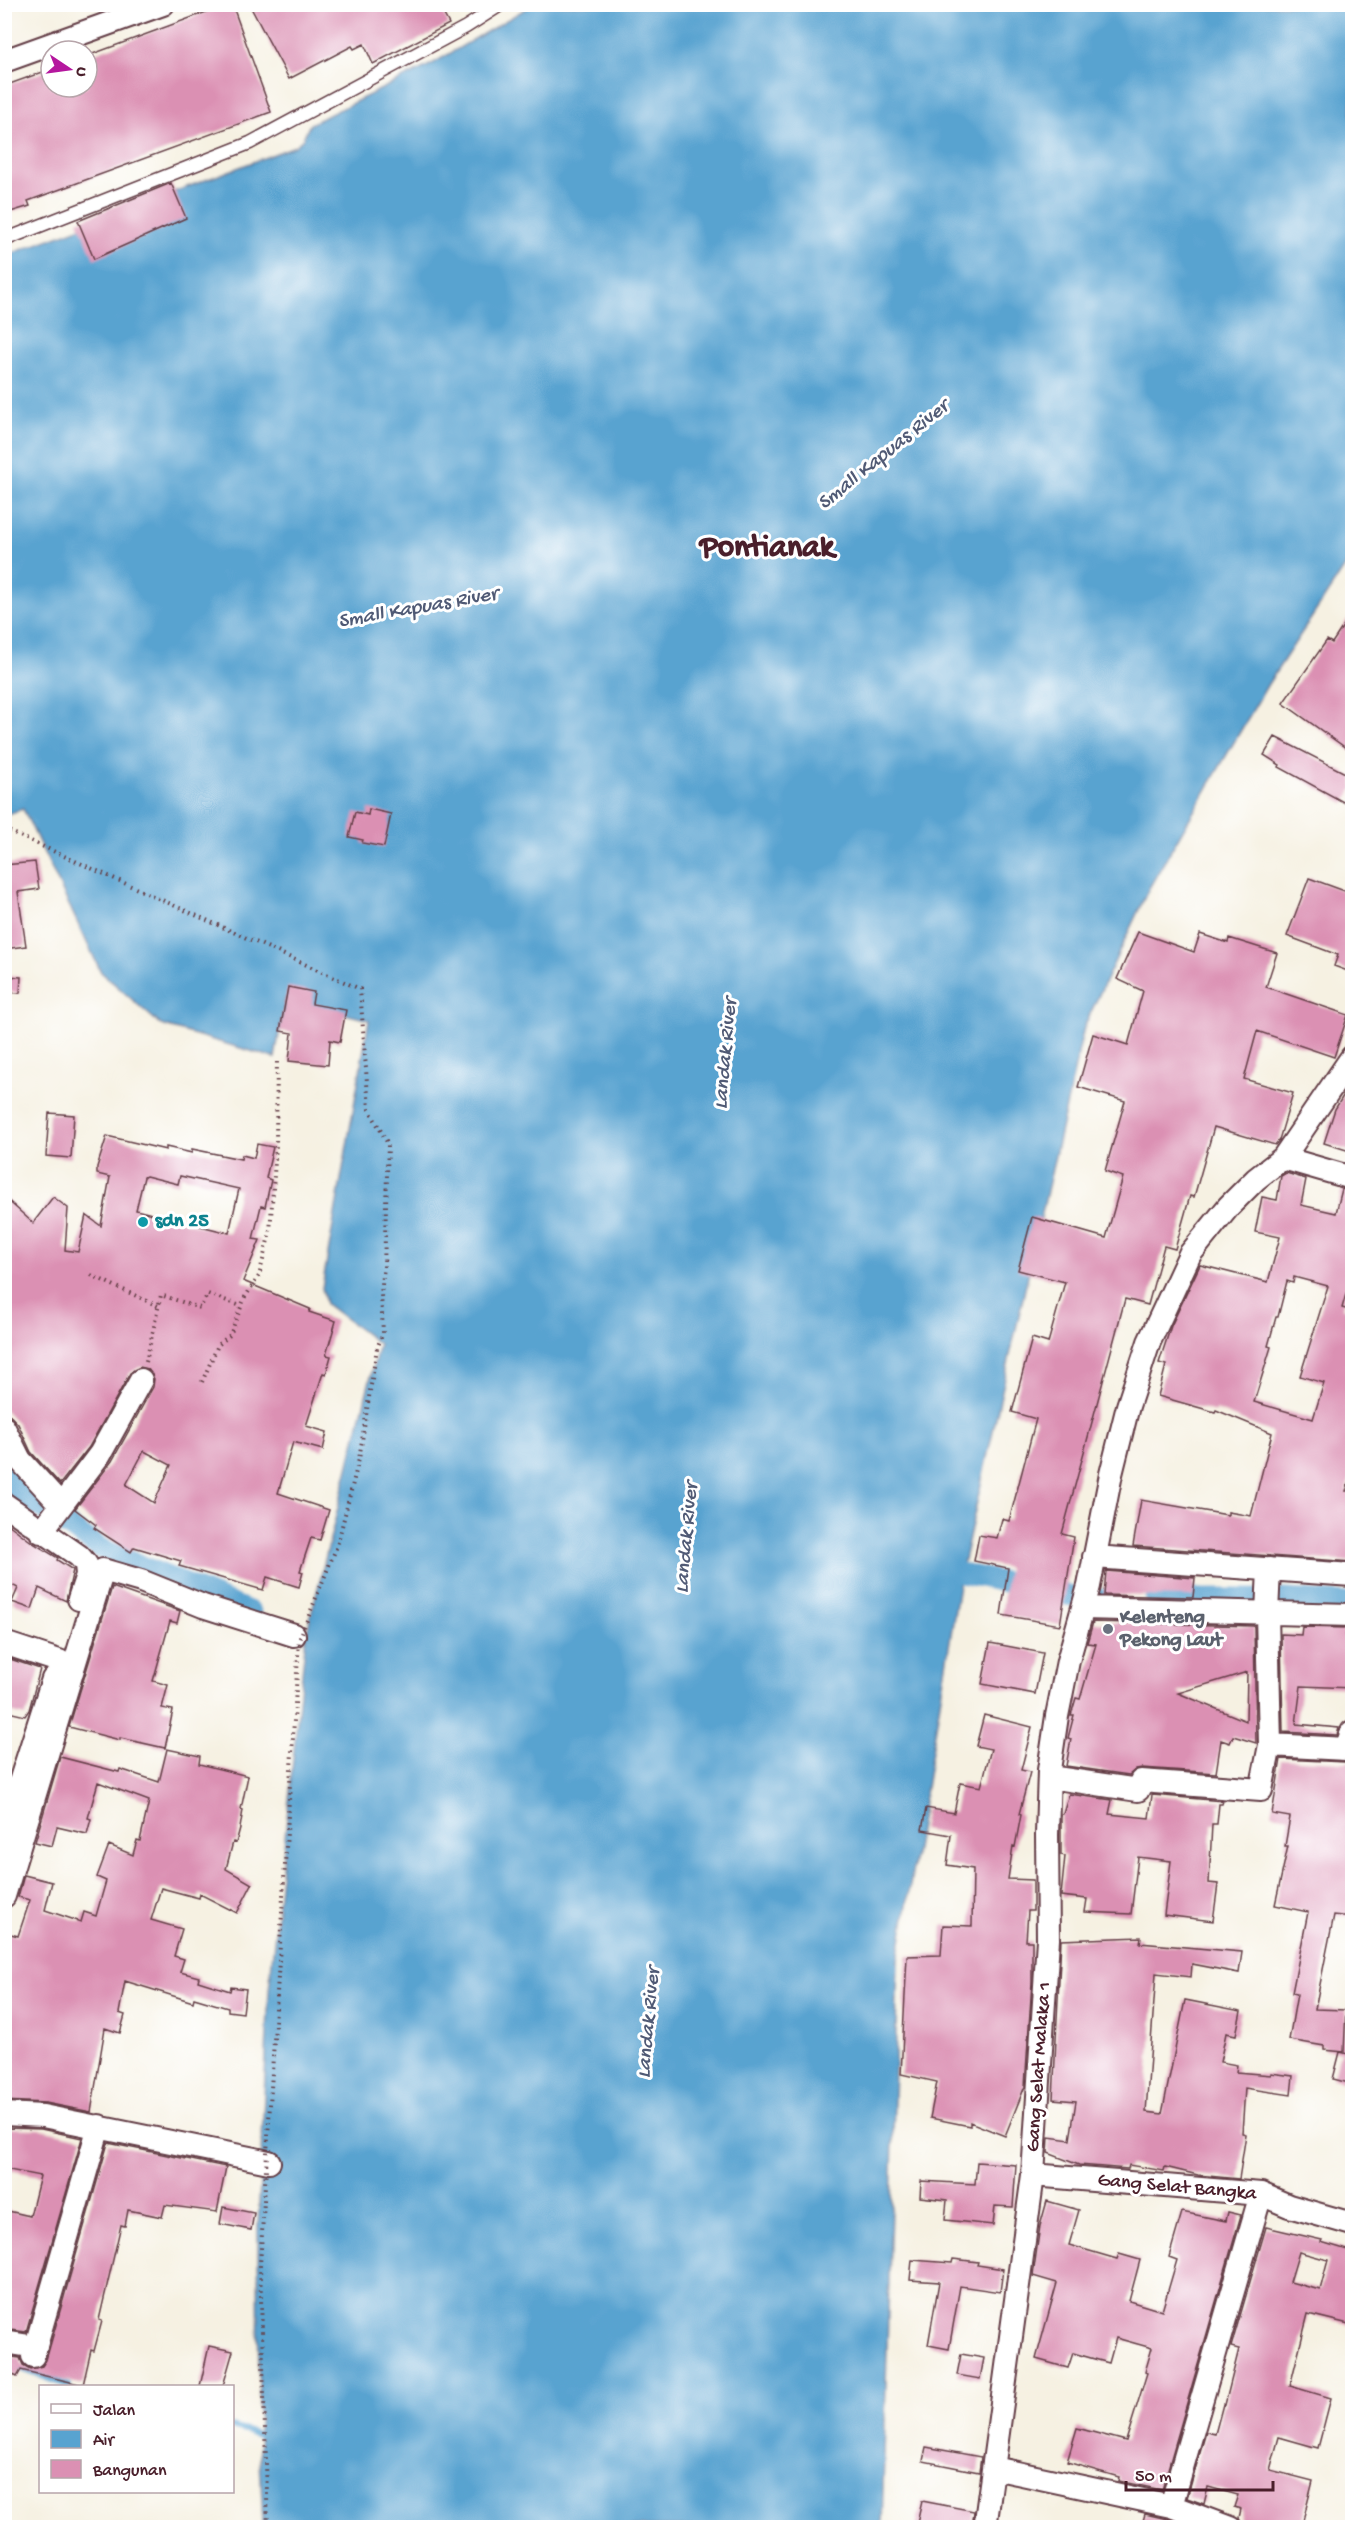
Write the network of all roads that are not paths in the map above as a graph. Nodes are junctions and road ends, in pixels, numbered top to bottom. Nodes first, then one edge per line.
1 (164, 4) edge
2 (502, 4) edge
3 (4, 61) edge
4 (4, 240) edge
5 (1352, 1060) edge
6 (1283, 1158) junction
7 (1353, 1178) edge
8 (141, 1380) road end
9 (5, 1431) edge
10 (4, 1504) edge
11 (61, 1505) junction
12 (41, 1532) junction
13 (1094, 1557) junction
14 (95, 1567) junction
15 (1269, 1569) junction
16 (1353, 1575) edge
17 (1083, 1608) junction
18 (1267, 1613) junction
19 (1353, 1615) edge
20 (294, 1635) dead end
21 (4, 1643) edge
22 (59, 1661) junction
23 (1353, 1732) edge
24 (43, 1737) junction
25 (1270, 1745) junction
26 (1049, 1778) junction
27 (4, 1832) edge
28 (10, 1853) edge
29 (4, 1896) edge
30 (4, 2114) edge
31 (99, 2126) junction
32 (269, 2162) dead end
33 (1033, 2175) junction
34 (1261, 2194) junction
35 (1353, 2224) edge
36 (4, 2343) edge
37 (994, 2468) junction
38 (1171, 2506) junction
39 (985, 2528) edge
40 (1230, 2528) edge

1 - 3 street
2 - 4 lane
5 - 6 street, Gang Selat Malaka 1
6 - 7 street
6 - 13 street, Gang Selat Malaka 1
8 - 11 street
9 - 11 street
10 - 12 street
11 - 12 street
12 - 14 street
13 - 15 street
13 - 17 street, Gang Selat Malaka 1
14 - 20 street
14 - 22 street
14 - 24 street
15 - 16 street
15 - 18 street
17 - 18 street
17 - 26 street, Gang Selat Malaka 1
18 - 19 street
18 - 25 street
21 - 22 street
22 - 24 street
23 - 25 street
24 - 27 street
24 - 28 street
25 - 26 street
26 - 33 street, Gang Selat Malaka 1
28 - 29 street
30 - 31 street
31 - 32 street
31 - 36 street
33 - 34 street, Gang Selat Bangka
33 - 37 street, Gang Selat Malaka 1
34 - 35 street, Gang Selat Bangka
34 - 38 street
37 - 38 street
37 - 39 street, Gang Selat Malaka 1
38 - 40 street

